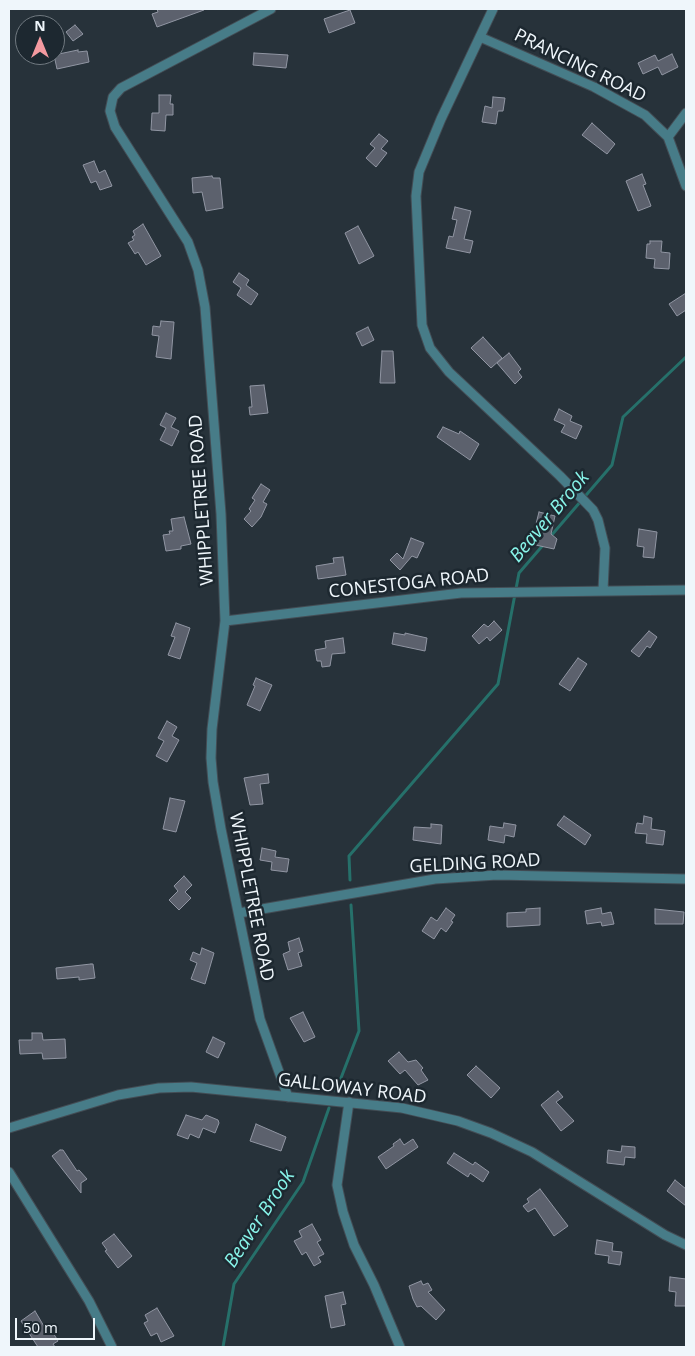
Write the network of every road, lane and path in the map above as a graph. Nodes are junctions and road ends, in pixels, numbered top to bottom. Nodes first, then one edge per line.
1 (271, 9) edge
2 (493, 9) edge
3 (480, 37) junction
4 (686, 113) edge
5 (668, 137) junction
6 (686, 186) edge
7 (604, 590) junction
8 (686, 590) edge
9 (226, 621) junction
10 (686, 879) edge
11 (239, 913) junction
12 (288, 1097) junction
13 (349, 1102) junction
14 (9, 1128) edge
15 (9, 1172) edge
16 (686, 1245) edge
17 (112, 1347) edge
18 (400, 1347) edge

1 - 9 street, WHIPPLETREE ROAD
2 - 3 street
3 - 5 street, PRANCING ROAD
3 - 7 street
4 - 5 street
5 - 6 street, PRANCING ROAD
7 - 8 street, CONESTOGA ROAD
7 - 9 street, CONESTOGA ROAD
9 - 11 street, WHIPPLETREE ROAD
10 - 11 street, GELDING ROAD
11 - 12 street, WHIPPLETREE ROAD
12 - 13 street, GALLOWAY ROAD
12 - 14 street, GALLOWAY ROAD
13 - 16 street, GALLOWAY ROAD
13 - 18 street
15 - 17 street

